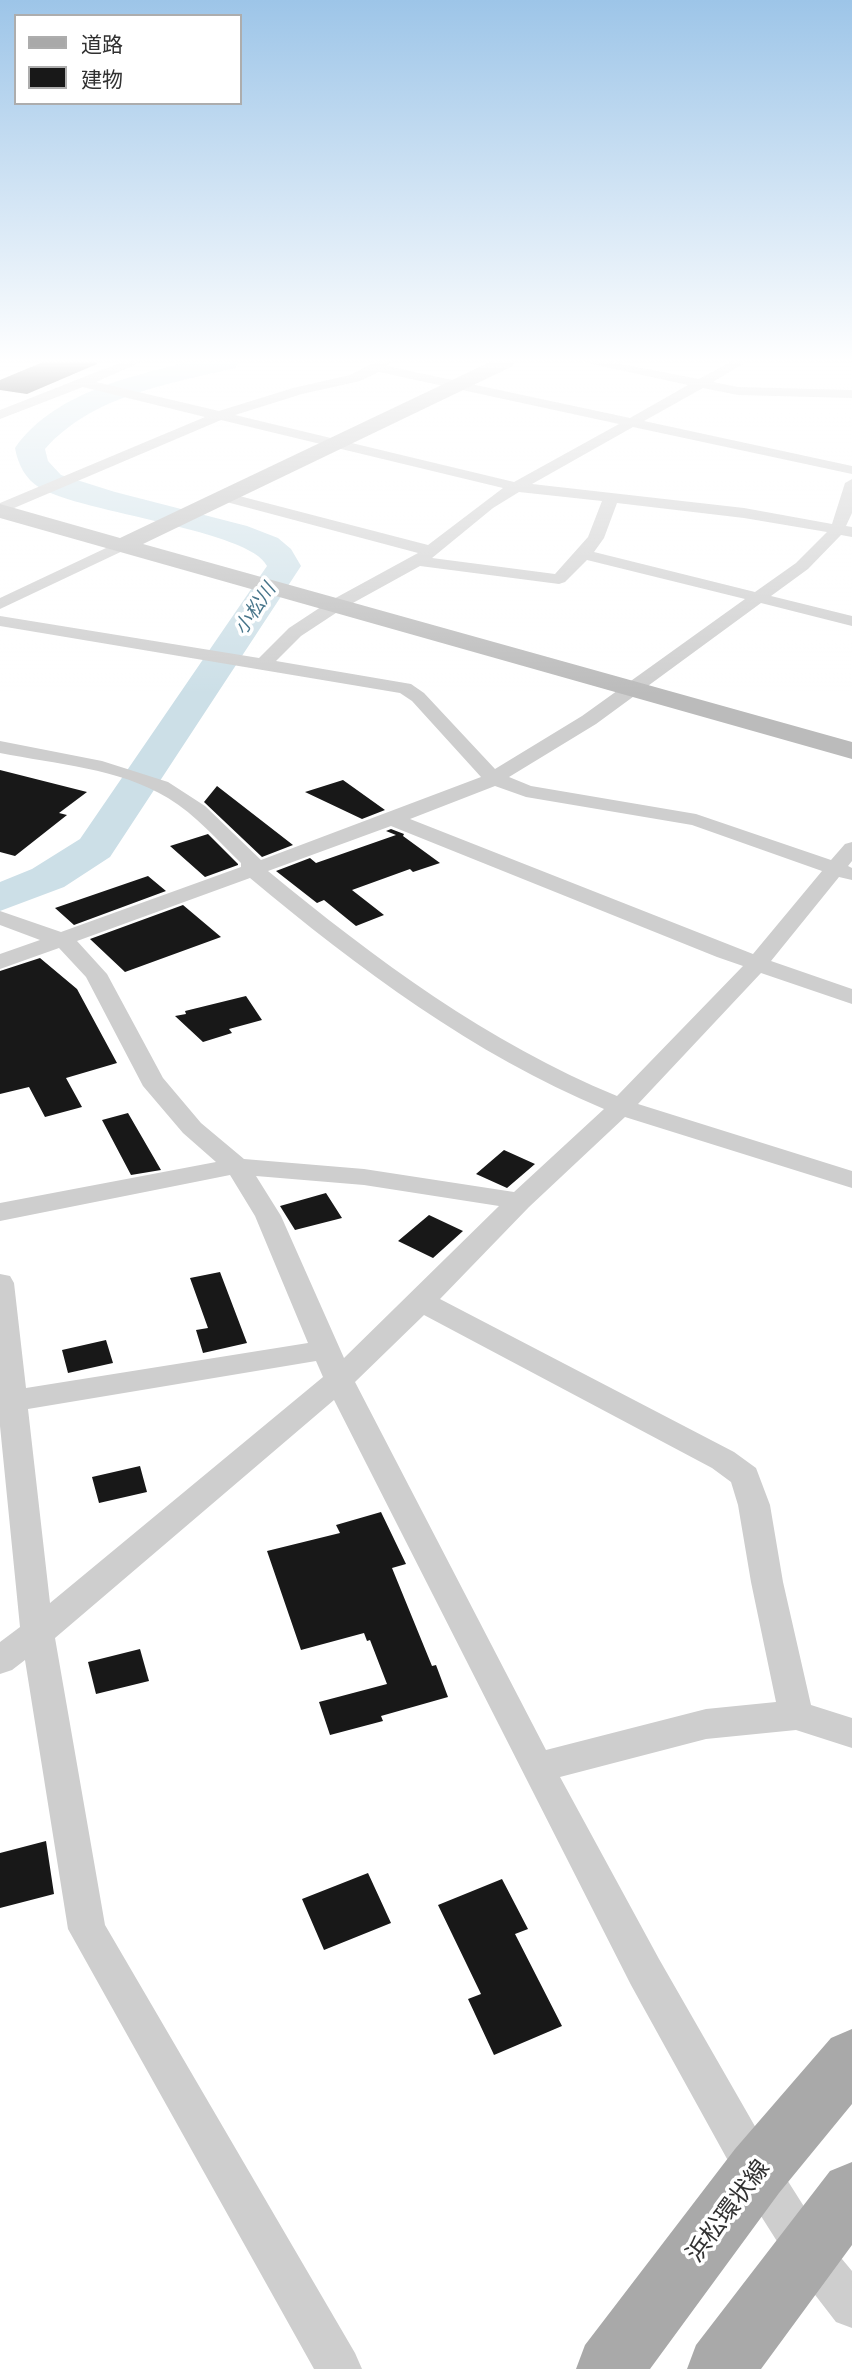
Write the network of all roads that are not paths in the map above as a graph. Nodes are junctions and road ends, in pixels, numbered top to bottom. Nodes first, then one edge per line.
1 (86, 473) edge
2 (277, 473) edge
3 (461, 473) edge
4 (540, 473) edge
5 (852, 483) edge
6 (516, 486) junction
7 (48, 489) joint
8 (224, 498) junction
9 (611, 498) junction
10 (0, 511) edge
11 (845, 531) edge
12 (123, 545) junction
13 (584, 554) junction
14 (424, 556) junction
15 (759, 598) junction
16 (0, 604) edge
17 (336, 605) junction
18 (0, 621) edge
19 (852, 621) edge
20 (253, 663) junction
21 (634, 689) junction
22 (0, 747) edge
23 (852, 751) edge
24 (493, 778) junction
25 (392, 819) junction
26 (852, 848) edge
27 (252, 869) junction
28 (843, 872) edge
29 (3, 919) edge
30 (63, 940) junction
31 (0, 962) edge
32 (757, 964) junction
33 (852, 997) edge
34 (621, 1107) junction
35 (237, 1166) junction
36 (852, 1180) edge
37 (520, 1201) junction
38 (0, 1212) edge
39 (0, 1283) edge
40 (421, 1301) junction
41 (325, 1350) junction
42 (339, 1380) junction
43 (7, 1401) edge
44 (37, 1633) junction
45 (0, 1660) edge
46 (796, 1714) junction
47 (852, 1733) edge
48 (537, 1768) junction
49 (852, 2058) edge
50 (757, 2171) junction
51 (852, 2193) edge
52 (807, 2250) junction
53 (852, 2306) edge
54 (339, 2369) edge
55 (610, 2369) edge
56 (720, 2369) edge

1 - 7 street
2 - 8 street
3 - 6 street
4 - 6 street
5 - 11 street
6 - 9 street
6 - 14 street
7 - 10 street
8 - 12 street
8 - 14 street
9 - 11 street
9 - 13 street
10 - 12 street
11 - 15 street
12 - 16 street
12 - 17 street
13 - 14 street
13 - 15 street
14 - 17 street
15 - 19 street
15 - 21 street
17 - 20 street
17 - 21 street
18 - 20 street
20 - 24 street
21 - 23 street
21 - 24 street
22 - 27 street
24 - 25 street
24 - 28 street
25 - 27 street
25 - 32 street
26 - 28 street
27 - 30 street
27 - 34 street
28 - 32 street
29 - 30 street
30 - 31 street
30 - 35 street
32 - 33 street
32 - 34 street
34 - 36 street
34 - 37 street
35 - 37 street
35 - 38 street
35 - 41 street
37 - 40 street
39 - 43 street
40 - 42 street
40 - 46 street
41 - 42 street
41 - 43 street
42 - 44 street
42 - 48 street
43 - 44 street
44 - 45 street
44 - 54 street
46 - 47 street
46 - 48 street
48 - 50 street
49 - 50 main road, 浜松環状線
50 - 52 street
50 - 55 main road, 浜松環状線
51 - 52 main road
52 - 53 street
52 - 56 main road

